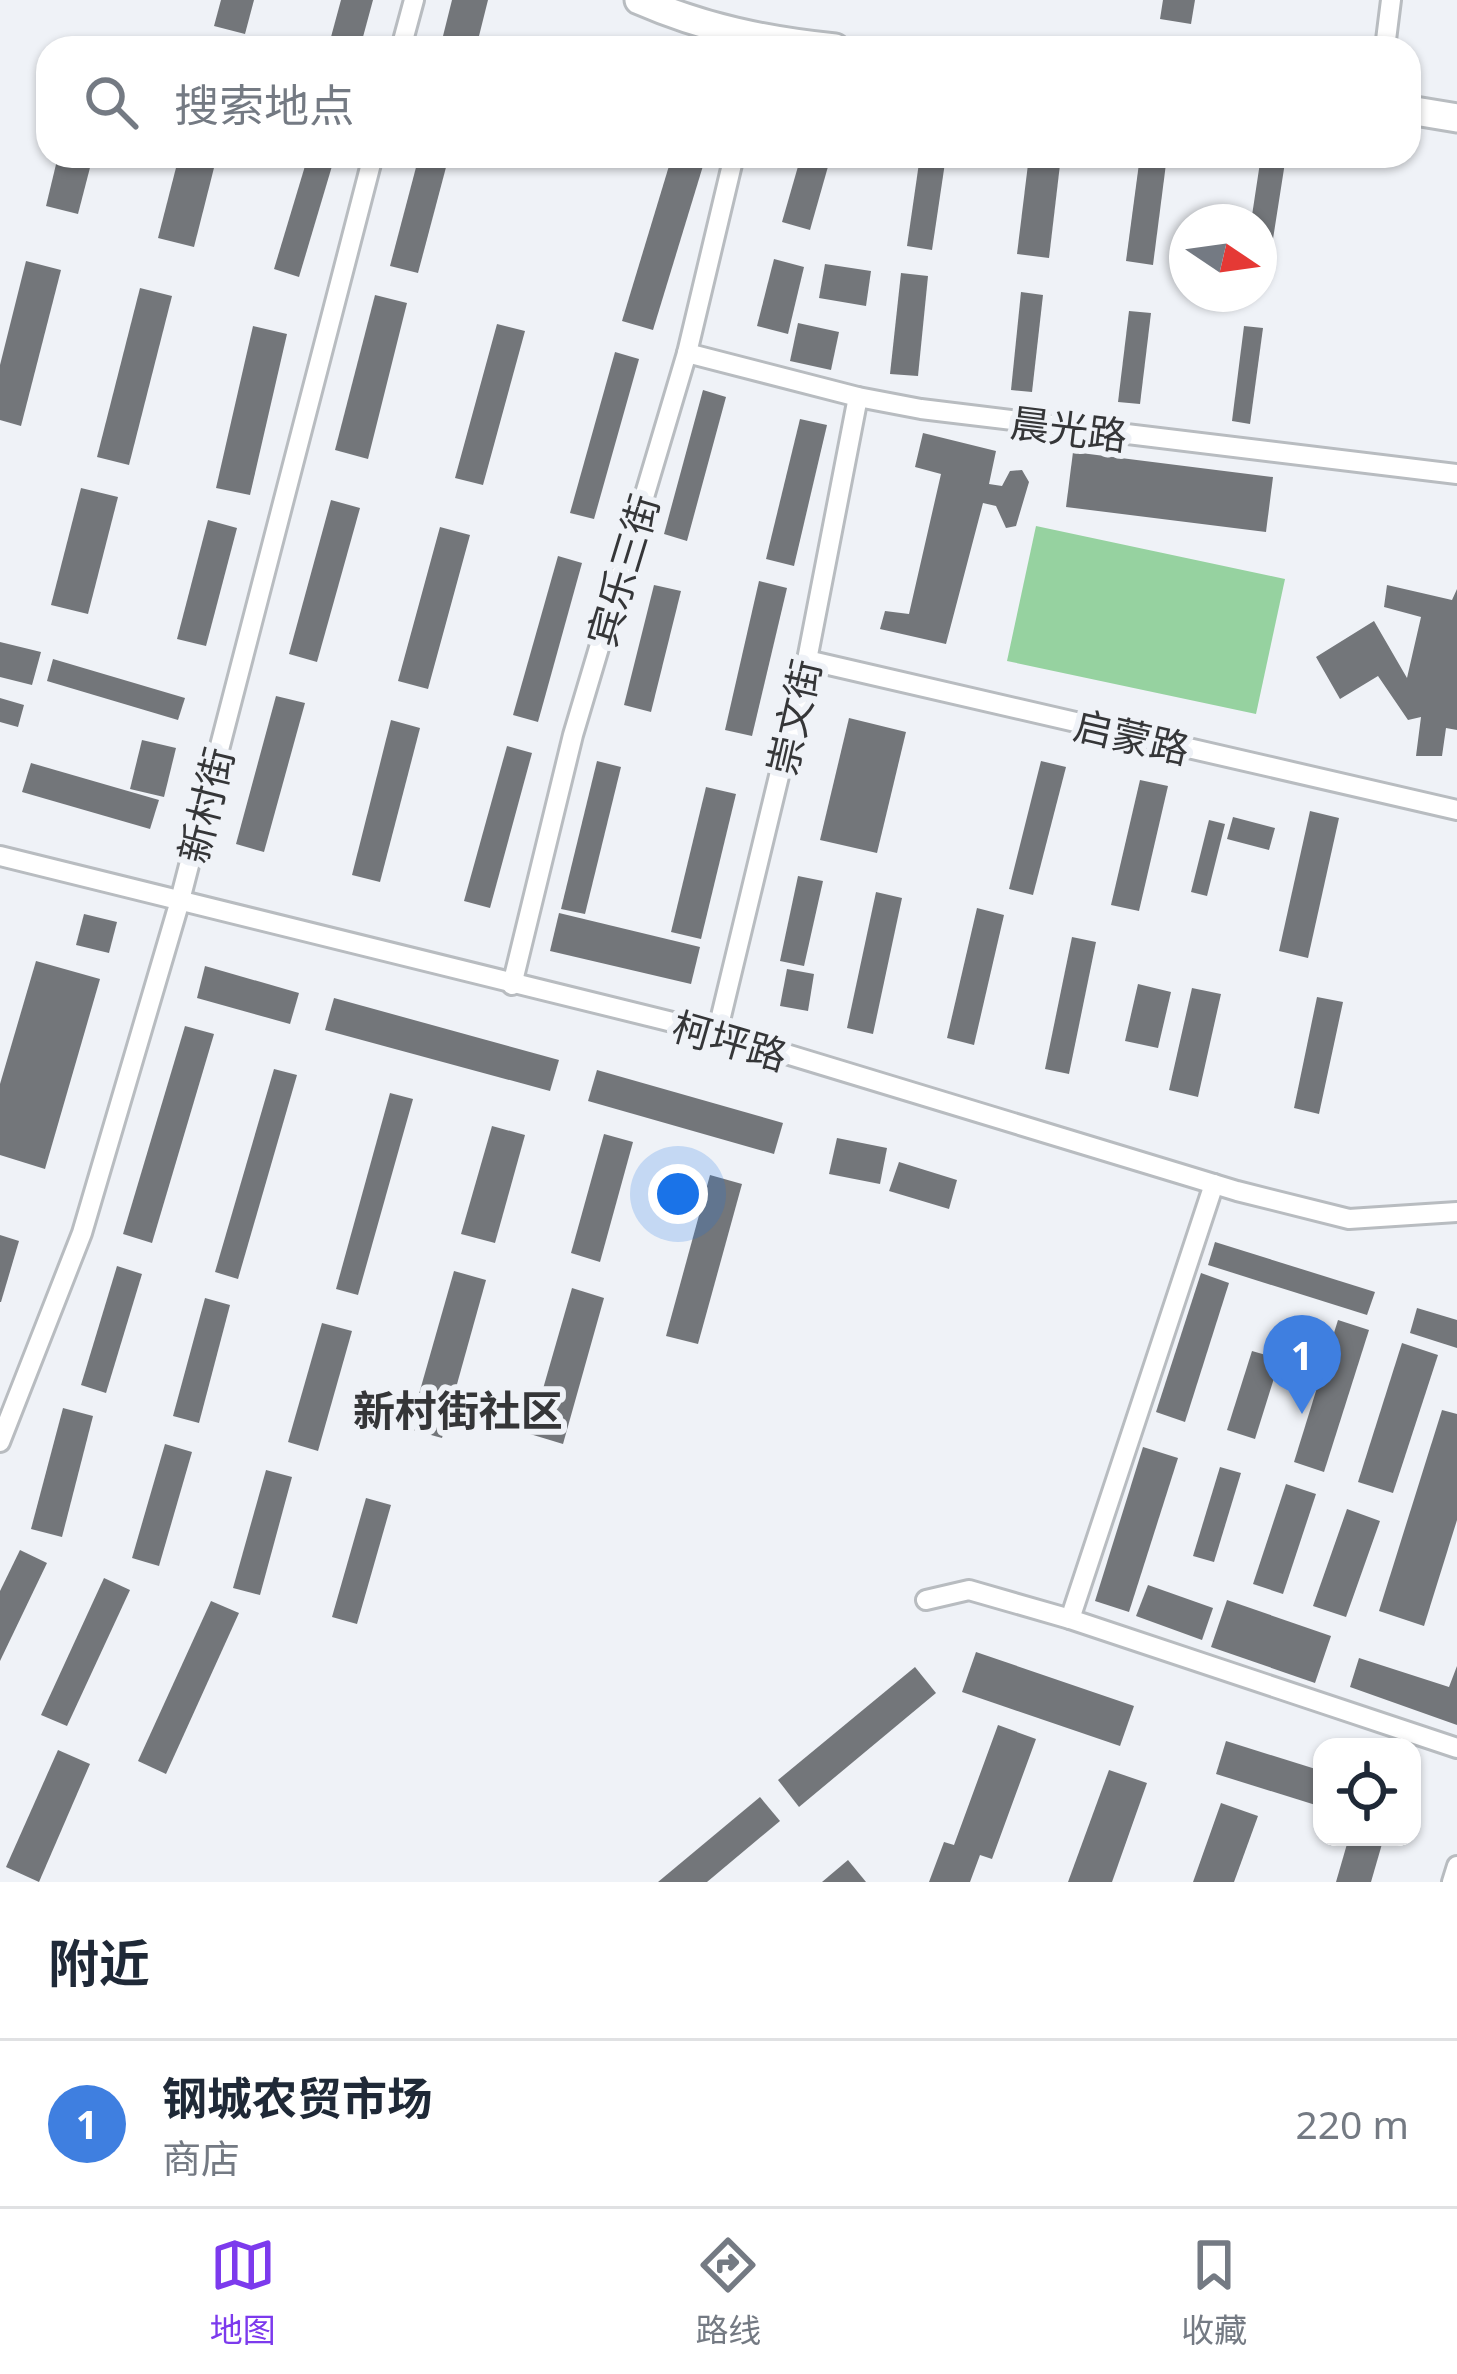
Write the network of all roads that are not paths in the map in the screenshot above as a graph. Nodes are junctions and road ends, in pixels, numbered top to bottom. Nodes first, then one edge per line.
1 (414, 0) edge
2 (639, 0) edge
3 (1391, 0) edge
4 (404, 36) edge
5 (736, 36) edge
6 (1386, 36) edge
7 (1421, 112) edge
8 (1457, 118) edge
9 (370, 168) edge
10 (731, 168) edge
11 (687, 353) junction
12 (858, 398) junction
13 (1457, 475) edge
14 (808, 660) junction
15 (1457, 810) edge
16 (0, 856) edge
17 (179, 904) junction
18 (512, 985) junction
19 (717, 1033) junction
20 (1214, 1184) junction
21 (1457, 1212) edge
22 (0, 1442) edge
23 (926, 1600) dead end
24 (1070, 1619) junction
25 (1457, 1748) edge
26 (1457, 1866) edge
27 (1452, 1882) edge

1 - 4 street
2 - 5 street
3 - 6 street
7 - 8 street
9 - 17 street, 新村街
10 - 11 street, 宾乐三街
11 - 12 street, 晨光路
11 - 18 street, 宾乐三街
12 - 13 street, 晨光路
12 - 14 street, 崇文街
14 - 15 street, 启蒙路
14 - 19 street, 崇文街
16 - 17 street, 柯坪路
17 - 18 street, 柯坪路
17 - 22 street, 新村街
18 - 19 street, 柯坪路
19 - 20 street, 柯坪路
20 - 21 street, 柯坪路
20 - 24 street
23 - 24 street
24 - 25 street
26 - 27 street

